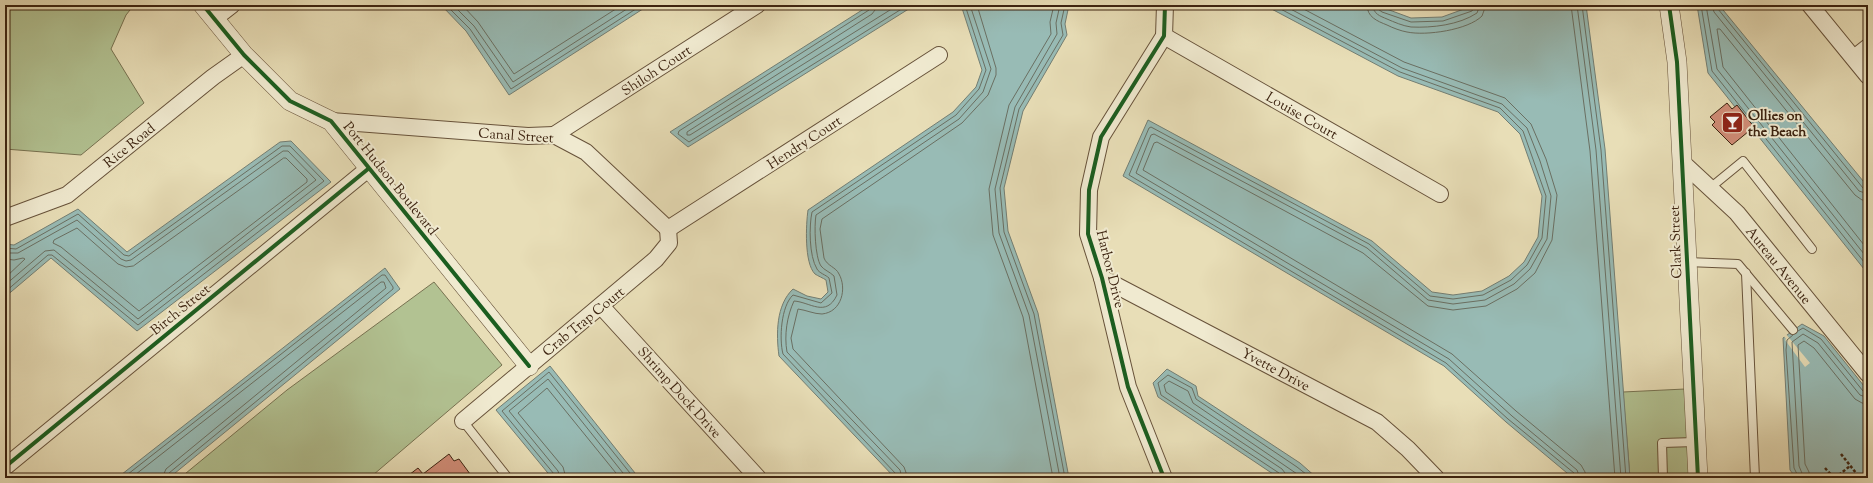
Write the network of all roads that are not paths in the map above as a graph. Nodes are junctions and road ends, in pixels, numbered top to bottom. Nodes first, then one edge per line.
1 (232, 5) edge
2 (757, 5) edge
3 (1166, 5) edge
4 (1669, 5) edge
5 (1810, 5) edge
6 (209, 12) edge
7 (1164, 36) junction
8 (1868, 47) edge
9 (244, 55) junction
10 (939, 55) dead end
11 (1854, 58) junction
12 (1868, 76) edge
13 (330, 121) junction
14 (554, 135) junction
15 (1683, 163) junction
16 (368, 169) junction
17 (1710, 188) junction
18 (1440, 194) dead end
19 (5, 218) edge
20 (668, 229) junction
21 (1812, 249) dead end
22 (1687, 262) junction
23 (1746, 273) junction
24 (1102, 278) junction
25 (601, 306) junction
26 (1793, 330) dead end
27 (529, 366) junction
28 (1868, 374) edge
29 (463, 421) joint
30 (1695, 442) junction
31 (5, 467) edge
32 (508, 478) edge
33 (758, 478) edge
34 (1164, 478) edge
35 (1436, 478) edge
36 (1663, 478) edge
37 (1698, 478) edge
38 (1756, 478) edge

1 - 6 street
2 - 14 street, Shiloh Court
3 - 7 street, Harbor Drive
4 - 15 street, Clark Street
5 - 11 street
6 - 9 street, Port Hudson Boulevard
7 - 18 street, Louise Court
7 - 24 street, Harbor Drive
8 - 11 street
9 - 13 street, Port Hudson Boulevard
9 - 19 street, Rice Road
10 - 20 street, Hendry Court
11 - 12 street
13 - 14 street, Canal Street
13 - 16 street, Port Hudson Boulevard
14 - 20 street, Canal Street
15 - 17 street, Aureau Avenue
15 - 22 street, Clark Street
16 - 27 street, Port Hudson Boulevard
16 - 31 street, Birch Street
17 - 21 lane
17 - 28 street, Aureau Avenue
20 - 25 street, Crab Trap Court
22 - 23 lane
22 - 30 street, Clark Street
23 - 26 lane
23 - 38 lane
24 - 34 street, Harbor Drive
24 - 35 street, Yvette Drive
25 - 27 street, Crab Trap Court
25 - 33 street, Shrimp Dock Drive
27 - 29 street, Crab Trap Court
29 - 32 lane
30 - 36 lane
30 - 37 street, Clark Street

